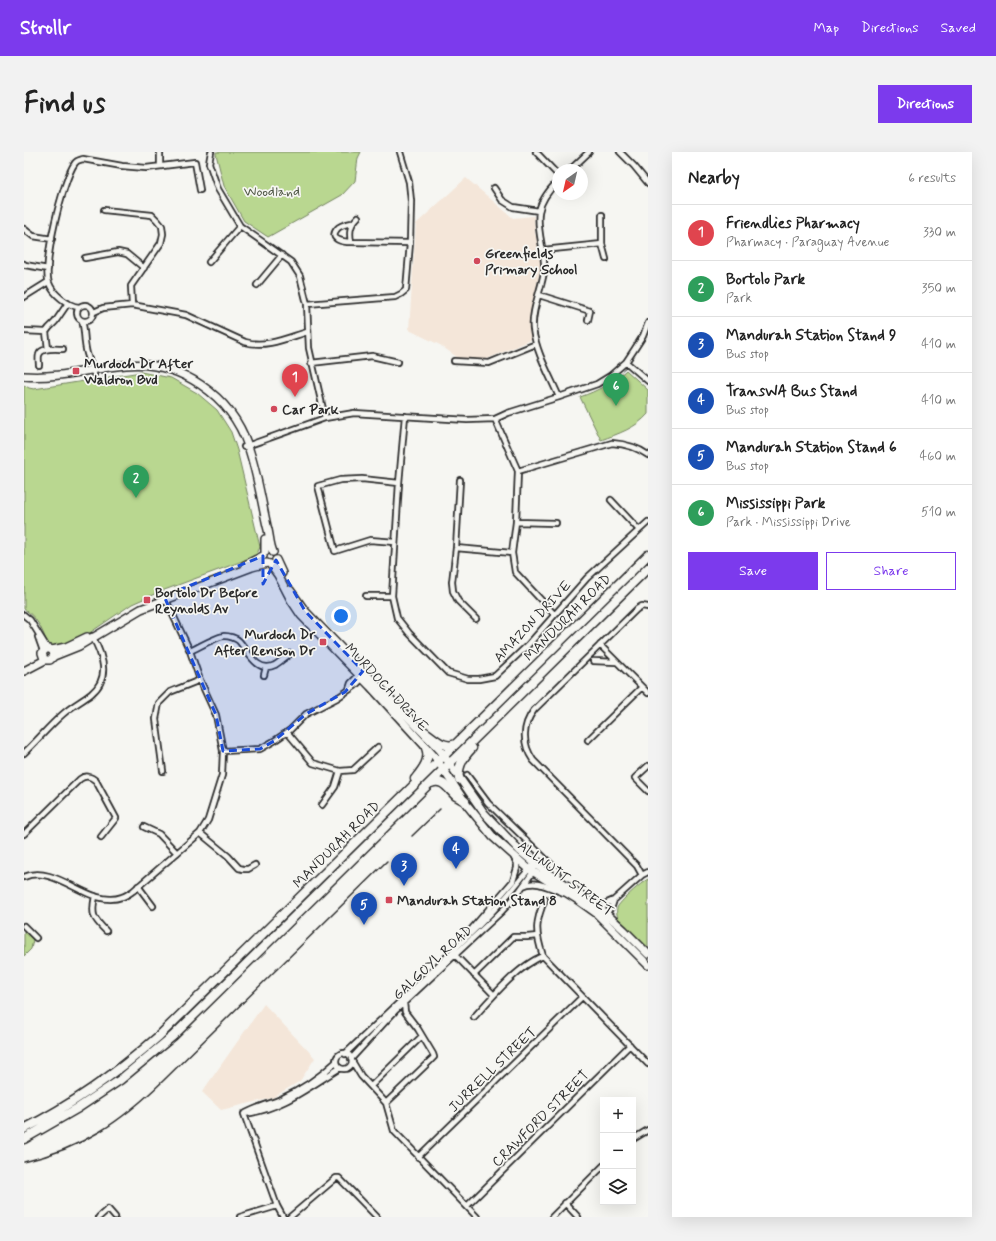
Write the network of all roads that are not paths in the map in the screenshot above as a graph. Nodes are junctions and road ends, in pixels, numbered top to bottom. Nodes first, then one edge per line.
1 (160, 152) edge
2 (212, 152) edge
3 (400, 152) edge
4 (536, 152) edge
5 (589, 152) edge
6 (620, 152) edge
7 (576, 164) edge
8 (160, 166) junction
9 (552, 169) edge
10 (648, 183) edge
11 (552, 187) edge
12 (494, 188) dead end
13 (200, 190) dead end
14 (104, 210) dead end
15 (539, 211) junction
16 (602, 215) dead end
17 (358, 217) dead end
18 (352, 223) junction
19 (240, 226) junction
20 (24, 229) edge
21 (52, 239) junction
22 (351, 242) junction
23 (410, 243) junction
24 (602, 244) junction
25 (543, 250) junction
26 (282, 255) junction
27 (85, 258) dead end
28 (606, 259) dead end
29 (209, 262) dead end
30 (24, 264) edge
31 (48, 268) junction
32 (144, 268) junction
33 (48, 282) junction
34 (258, 284) dead end
35 (539, 295) junction
36 (24, 297) edge
37 (68, 303) junction
38 (132, 304) junction
39 (307, 304) junction
40 (79, 307) junction
41 (94, 312) junction
42 (588, 320) dead end
43 (82, 321) junction
44 (648, 323) edge
45 (24, 331) edge
46 (46, 332) junction
47 (307, 332) junction
48 (536, 344) junction
49 (48, 349) junction
50 (63, 349) dead end
51 (454, 361) dead end
52 (398, 362) dead end
53 (626, 362) junction
54 (312, 363) junction
55 (39, 365) dead end
56 (93, 372) junction
57 (24, 376) edge
58 (24, 380) edge
59 (648, 381) edge
60 (559, 398) junction
61 (406, 416) junction
62 (325, 418) junction
63 (495, 419) junction
64 (246, 446) junction
65 (648, 455) edge
66 (518, 471) junction
67 (460, 480) dead end
68 (399, 483) junction
69 (611, 500) dead end
70 (516, 522) junction
71 (648, 522) edge
72 (556, 523) dead end
73 (639, 530) junction
74 (395, 542) junction
75 (456, 548) junction
76 (273, 552) junction
77 (512, 552) junction
78 (264, 554) junction
79 (648, 555) edge
80 (271, 562) junction
81 (648, 568) edge
82 (366, 596) dead end
83 (392, 596) junction
84 (165, 597) junction
85 (648, 607) edge
86 (554, 614) junction
87 (24, 615) edge
88 (476, 619) dead end
89 (92, 636) junction
90 (600, 645) junction
91 (190, 651) junction
92 (47, 654) junction
93 (290, 654) dead end
94 (593, 661) dead end
95 (616, 662) junction
96 (24, 666) edge
97 (266, 667) junction
98 (24, 671) edge
99 (264, 675) dead end
100 (363, 675) junction
101 (200, 680) junction
102 (642, 687) junction
103 (648, 693) edge
104 (493, 721) junction
105 (422, 730) junction
106 (287, 732) junction
107 (588, 740) dead end
108 (457, 743) junction
109 (378, 747) dead end
110 (426, 748) junction
111 (223, 751) junction
112 (24, 753) edge
113 (444, 756) junction
114 (438, 762) junction
115 (648, 766) edge
116 (447, 767) junction
117 (164, 772) dead end
118 (340, 772) junction
119 (467, 775) dead end
120 (459, 779) junction
121 (427, 787) junction
122 (648, 791) edge
123 (465, 801) junction
124 (398, 802) junction
125 (322, 805) dead end
126 (144, 827) dead end
127 (25, 832) edge
128 (200, 833) junction
129 (101, 837) dead end
130 (177, 853) junction
131 (540, 854) junction
132 (513, 856) junction
133 (535, 863) junction
134 (255, 865) dead end
135 (24, 870) edge
136 (531, 871) junction
137 (648, 872) edge
138 (642, 874) junction
139 (25, 876) edge
140 (562, 882) junction
141 (138, 886) junction
142 (521, 888) junction
143 (567, 894) junction
144 (95, 896) junction
145 (545, 899) dead end
146 (614, 900) junction
147 (153, 906) dead end
148 (598, 911) junction
149 (604, 916) junction
150 (24, 926) edge
151 (106, 931) dead end
152 (538, 936) junction
153 (36, 938) dead end
154 (462, 942) junction
155 (648, 954) edge
156 (455, 955) junction
157 (543, 956) junction
158 (648, 965) edge
159 (474, 975) junction
160 (494, 995) junction
161 (582, 997) junction
162 (404, 1003) junction
163 (396, 1010) junction
164 (405, 1012) junction
165 (474, 1017) dead end
166 (422, 1036) junction
167 (630, 1046) junction
168 (345, 1054) junction
169 (351, 1060) junction
170 (336, 1062) junction
171 (648, 1064) edge
172 (340, 1068) junction
173 (348, 1068) junction
174 (361, 1076) junction
175 (371, 1086) junction
176 (304, 1088) junction
177 (386, 1104) junction
178 (24, 1129) edge
179 (648, 1130) edge
180 (33, 1134) junction
181 (636, 1137) edge
182 (24, 1139) edge
183 (24, 1143) edge
184 (418, 1157) junction
185 (600, 1169) edge
186 (565, 1203) junction
187 (277, 1206) junction
188 (466, 1206) junction
189 (99, 1217) edge
190 (115, 1217) edge
191 (240, 1217) edge
192 (283, 1217) edge
193 (290, 1217) edge
194 (377, 1217) edge
195 (478, 1217) edge
196 (552, 1217) edge
197 (578, 1217) edge

1 - 8 street
2 - 19 street
3 - 23 street
4 - 9 street
5 - 7 street
6 - 10 street
8 - 13 street
8 - 21 street
11 - 15 street
12 - 15 street
14 - 32 street
15 - 25 street
16 - 24 street
17 - 18 street
18 - 22 street
18 - 22 street
19 - 26 street
19 - 29 street
20 - 21 street
21 - 31 street
22 - 23 street
23 - 39 street
24 - 25 street
24 - 28 street
25 - 35 street
26 - 34 street
26 - 39 street
27 - 32 street
30 - 31 street
31 - 33 street
32 - 38 street
33 - 36 street
33 - 37 street
35 - 42 street
35 - 48 street
37 - 40 street
37 - 46 street
38 - 41 street
38 - 47 street
39 - 47 street
40 - 41 street
40 - 43 street
41 - 43 street
43 - 56 street
44 - 53 street
45 - 46 street
46 - 49 street
47 - 54 street
48 - 51 street
48 - 60 street
49 - 50 street
49 - 55 street
52 - 54 street
53 - 59 street
53 - 60 street
54 - 62 street
56 - 57 main road, MURDOCH DRIVE
56 - 58 main road, MURDOCH DRIVE
56 - 64 main road, MURDOCH DRIVE
60 - 63 street
61 - 62 street
61 - 63 street
61 - 68 street, AMAZON DRIVE
62 - 64 street
63 - 66 street
64 - 76 main road, MURDOCH DRIVE
64 - 78 main road, MURDOCH DRIVE
65 - 66 street
66 - 70 street
67 - 75 street
68 - 74 street, AMAZON DRIVE
68 - 74 street
69 - 73 street
70 - 72 street
70 - 77 street
71 - 73 street, AMAZON DRIVE
73 - 86 street, AMAZON DRIVE
74 - 83 street, AMAZON DRIVE
75 - 77 street
75 - 88 street
76 - 78 main road
76 - 80 main road, MURDOCH DRIVE
77 - 86 street
78 - 80 main road, MURDOCH DRIVE
78 - 84 main road
79 - 108 highway, MANDURAH ROAD
80 - 84 main road
80 - 100 main road, MURDOCH DRIVE
81 - 104 highway, MANDURAH ROAD
82 - 83 street
83 - 86 street, AMAZON DRIVE
84 - 89 main road
84 - 91 street
85 - 90 street
87 - 92 street
89 - 92 main road
89 - 112 street
90 - 95 street
90 - 138 street
91 - 97 street
91 - 101 street
92 - 96 main road
92 - 98 main road
93 - 97 street
94 - 95 street
95 - 102 street
97 - 99 street
100 - 105 main road, MURDOCH DRIVE
100 - 106 street
100 - 110 main road, MURDOCH DRIVE
101 - 111 street
101 - 117 street
102 - 103 street
102 - 107 street
104 - 116 highway, MANDURAH ROAD
104 - 120 highway
105 - 108 highway
105 - 113 main road, MURDOCH DRIVE
106 - 111 street
106 - 118 street
108 - 113 highway, MANDURAH ROAD
109 - 118 street
110 - 114 main road, MURDOCH DRIVE
110 - 124 highway
111 - 128 street
113 - 114 highway, MANDURAH ROAD
113 - 116 main road, MURDOCH DRIVE
114 - 116 main road, MURDOCH DRIVE
114 - 124 highway, MANDURAH ROAD
115 - 122 street
116 - 120 main road, ALLNUTT STREET
116 - 121 highway, MANDURAH ROAD
116 - 123 main road, ALLNUTT STREET
118 - 125 street
119 - 131 street
120 - 133 main road, ALLNUTT STREET
121 - 123 highway
121 - 180 highway, MANDURAH ROAD
123 - 132 main road, ALLNUTT STREET
124 - 178 highway, MANDURAH ROAD
126 - 130 street
127 - 129 street
128 - 130 street
128 - 134 street
130 - 141 street
131 - 133 street
131 - 140 street
132 - 136 main road, ALLNUTT STREET
132 - 154 street
133 - 136 street, GALGOYL ROAD
133 - 140 main road, ALLNUTT STREET
135 - 139 street
136 - 142 street, GALGOYL ROAD
136 - 143 main road, ALLNUTT STREET
136 - 154 street, GALGOYL ROAD
137 - 138 street
138 - 146 street
139 - 144 street
140 - 148 main road, ALLNUTT STREET
141 - 144 street
141 - 147 street
142 - 143 street
142 - 156 street, GALGOYL ROAD
143 - 148 main road, ALLNUTT STREET
144 - 151 street
145 - 152 street
146 - 148 street
146 - 149 street
148 - 149 main road, ALLNUTT STREET
149 - 155 main road, ALLNUTT STREET
149 - 158 main road, ALLNUTT STREET
150 - 153 street
152 - 157 street
152 - 159 street
154 - 168 street, GALGOYL ROAD
156 - 159 street
156 - 162 street, GALGOYL ROAD
157 - 160 street
157 - 161 street
159 - 160 street
160 - 165 street
161 - 167 street
161 - 184 street, JURRELL STREET
162 - 163 street, GALGOYL ROAD
162 - 164 street
163 - 164 street
163 - 169 street, GALGOYL ROAD
164 - 166 street
166 - 175 street
166 - 177 street
167 - 171 street
167 - 188 street, CRAWFORD STREET
168 - 169 street
168 - 170 street
169 - 173 street
169 - 174 street
170 - 172 street
170 - 176 street
172 - 173 street
172 - 176 street
173 - 174 street
174 - 175 street
175 - 177 street
176 - 187 street
177 - 184 street
179 - 181 street
180 - 182 highway, MANDURAH ROAD
180 - 183 highway
184 - 188 street
185 - 186 street
186 - 196 street
186 - 197 street
187 - 191 street
187 - 192 street
188 - 195 street
189 - 190 street
193 - 194 street

